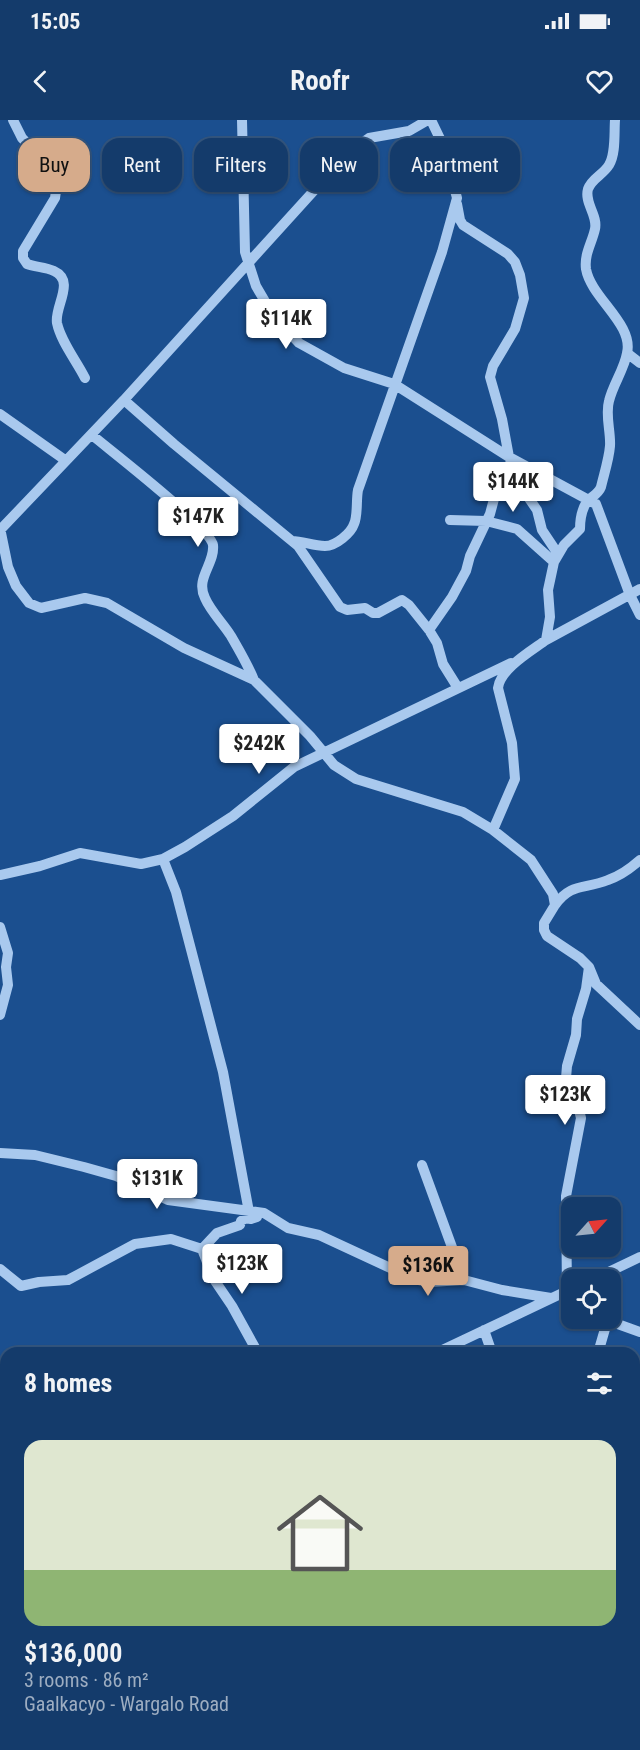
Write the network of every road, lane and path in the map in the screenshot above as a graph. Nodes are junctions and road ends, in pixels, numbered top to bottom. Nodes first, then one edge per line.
1 (13, 120) edge
2 (242, 120) edge
3 (429, 120) edge
4 (615, 120) edge
5 (457, 198) junction
6 (249, 262) junction
7 (627, 353) junction
8 (640, 363) edge
9 (85, 378) dead end
10 (394, 384) junction
11 (124, 400) junction
12 (0, 414) edge
13 (92, 435) junction
14 (509, 457) junction
15 (64, 460) junction
16 (511, 472) junction
17 (589, 502) junction
18 (450, 520) dead end
19 (486, 521) junction
20 (0, 528) edge
21 (292, 541) junction
22 (556, 558) junction
23 (635, 592) edge
24 (640, 615) edge
25 (429, 630) junction
26 (546, 640) junction
27 (522, 657) junction
28 (254, 680) junction
29 (458, 688) junction
30 (324, 753) junction
31 (493, 830) junction
32 (164, 859) junction
33 (640, 860) edge
34 (0, 875) edge
35 (555, 905) junction
36 (0, 927) edge
37 (589, 967) junction
38 (0, 1016) edge
39 (640, 1025) edge
40 (0, 1153) edge
41 (422, 1165) dead end
42 (249, 1212) junction
43 (264, 1213) junction
44 (202, 1249) junction
45 (640, 1257) edge
46 (0, 1269) edge
47 (569, 1269) edge
48 (615, 1269) edge
49 (464, 1280) junction
50 (561, 1295) edge
51 (551, 1298) junction
52 (621, 1326) edge
53 (602, 1329) edge
54 (484, 1330) junction
55 (640, 1332) edge
56 (255, 1347) edge
57 (449, 1347) edge
58 (490, 1347) edge
59 (599, 1347) edge

1 - 9 street
2 - 6 street
3 - 5 street
3 - 6 street
4 - 7 street
5 - 10 street
5 - 14 street
6 - 10 street
6 - 11 street
7 - 8 street
7 - 17 street
10 - 14 street
10 - 21 street
11 - 13 street
11 - 21 street
12 - 15 street
13 - 15 street
13 - 28 street
14 - 16 street
14 - 17 street
15 - 20 street
16 - 19 street
16 - 22 street
17 - 22 street
17 - 23 street
18 - 19 street
19 - 22 street
19 - 25 street
20 - 28 street
21 - 25 street
22 - 26 street
23 - 24 street
23 - 26 street
25 - 29 street
26 - 27 street
27 - 29 street
27 - 31 street
28 - 30 street
29 - 30 street
30 - 31 street
30 - 32 street
31 - 35 street
32 - 34 street
32 - 42 street
33 - 35 street
35 - 37 street
36 - 38 street
37 - 39 street
37 - 47 street
40 - 42 street
41 - 49 street
42 - 43 street
43 - 44 street
43 - 49 street
44 - 46 street
44 - 56 street
45 - 48 street
49 - 51 street
50 - 51 street
51 - 54 street
52 - 55 street
53 - 59 street
54 - 57 street
54 - 58 street

